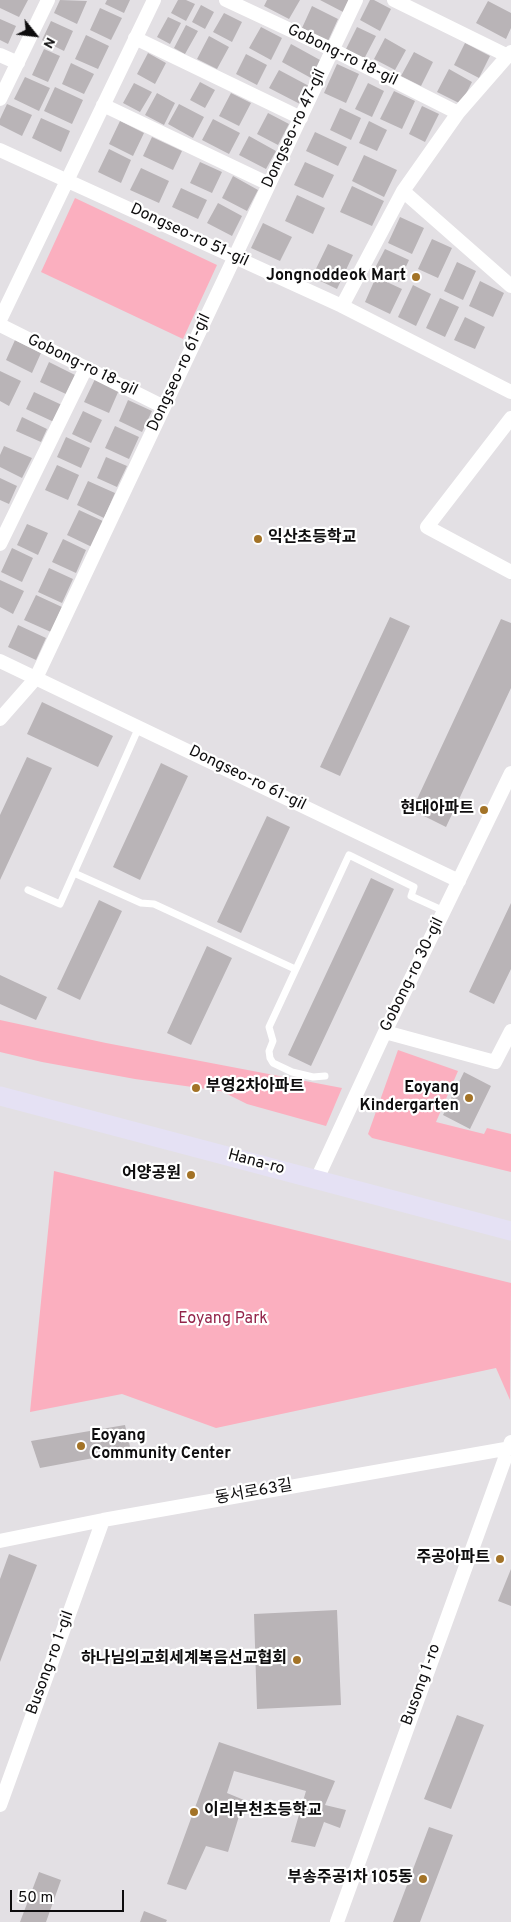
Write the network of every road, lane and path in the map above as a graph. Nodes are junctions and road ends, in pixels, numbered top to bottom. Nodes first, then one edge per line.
1 (48, 0) edge
2 (154, 0) edge
3 (226, 0) edge
4 (356, 0) edge
5 (394, 0) edge
6 (135, 38) junction
7 (333, 50) junction
8 (509, 54) edge
9 (0, 55) edge
10 (18, 63) junction
11 (0, 99) edge
12 (103, 105) junction
13 (458, 113) junction
14 (301, 118) junction
15 (0, 150) edge
16 (66, 180) junction
17 (269, 184) junction
18 (403, 191) junction
19 (234, 258) junction
20 (511, 286) edge
21 (342, 306) junction
22 (0, 320) edge
23 (0, 325) edge
24 (86, 368) junction
25 (510, 390) edge
26 (164, 406) junction
27 (511, 418) edge
28 (0, 544) edge
29 (511, 572) edge
30 (0, 660) edge
31 (36, 678) junction
32 (0, 720) edge
33 (140, 728) junction
34 (511, 773) edge
35 (74, 873) junction
36 (459, 881) junction
37 (28, 890) dead end
38 (444, 911) junction
39 (295, 969) junction
40 (511, 1031) edge
41 (385, 1032) junction
42 (325, 1076) dead end
43 (0, 1096) edge
44 (317, 1179) junction
45 (511, 1231) edge
46 (510, 1446) edge
47 (102, 1520) junction
48 (0, 1541) edge
49 (0, 1805) edge
50 (337, 1922) edge

1 - 10 street
2 - 6 street
3 - 7 street, Gobong-ro 18-gil
4 - 7 street, Dongseo-ro 47-gil
5 - 8 street
6 - 12 street
6 - 14 street
7 - 13 street, Gobong-ro 18-gil
7 - 14 street, Dongseo-ro 47-gil
8 - 13 street
9 - 10 street
10 - 11 street
12 - 16 street
12 - 17 street
13 - 18 street
14 - 17 street, Dongseo-ro 47-gil
15 - 16 street, Dongseo-ro 51-gil
16 - 19 street, Dongseo-ro 51-gil
16 - 22 street
17 - 19 street, Dongseo-ro 47-gil
18 - 20 street
18 - 21 street
19 - 21 street, Dongseo-ro 51-gil
19 - 26 street, Dongseo-ro 61-gil
21 - 25 street, Dongseo-ro 51-gil
23 - 24 street, Gobong-ro 18-gil
24 - 26 street, Gobong-ro 18-gil
24 - 28 street
26 - 31 street, Dongseo-ro 61-gil
27 - 29 street
30 - 31 street, Dongseo-ro 61-gil
31 - 32 street
31 - 33 street, Dongseo-ro 61-gil
33 - 35 lane
33 - 36 street, Dongseo-ro 61-gil
34 - 36 street, Gobong-ro 30-gil
35 - 37 lane
35 - 39 lane
36 - 38 street, Gobong-ro 30-gil
38 - 39 lane
38 - 41 street, Gobong-ro 30-gil
39 - 42 lane
40 - 41 street
41 - 44 street, Gobong-ro 30-gil
43 - 44 street, Hana-ro
44 - 45 street, Hana-ro
46 - 47 street, 동서로63길
46 - 50 street, Busong 1-ro
47 - 48 street, 동서로63길
47 - 49 street, Busong-ro 1-gil

